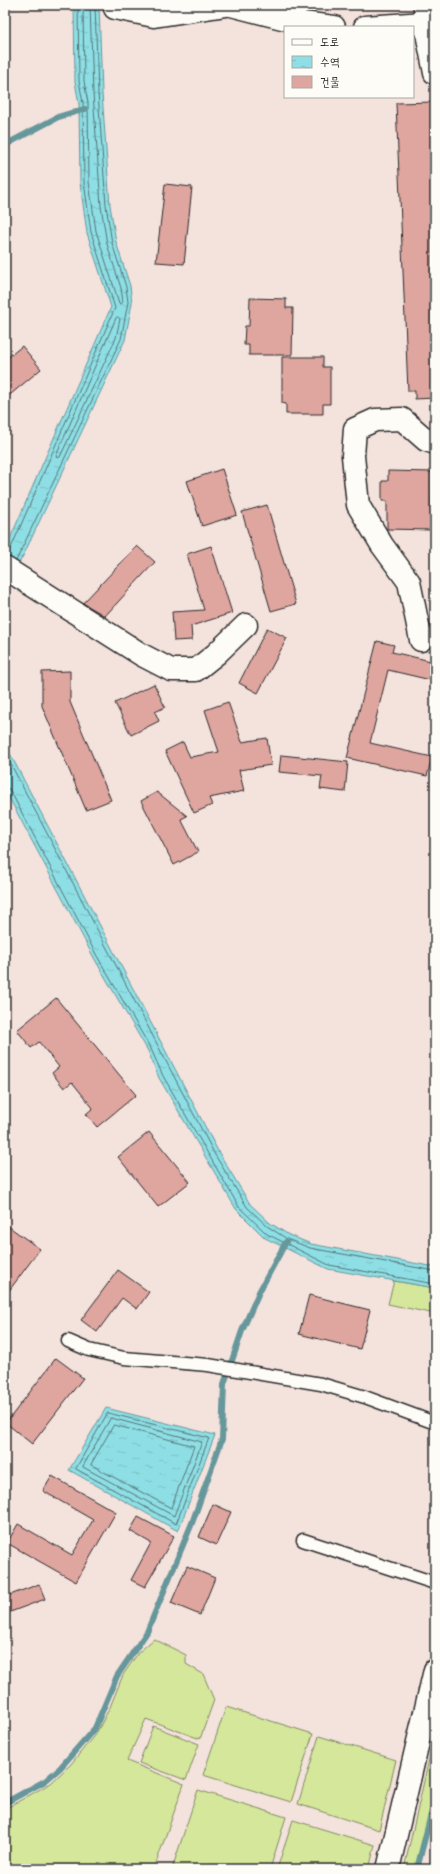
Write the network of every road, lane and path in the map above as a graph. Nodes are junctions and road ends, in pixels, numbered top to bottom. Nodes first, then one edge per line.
1 (114, 5) edge
2 (226, 5) edge
3 (231, 5) edge
4 (425, 14) edge
5 (326, 26) edge
6 (370, 26) edge
7 (435, 73) edge
8 (435, 443) edge
9 (5, 568) edge
10 (246, 625) dead end
11 (421, 640) dead end
12 (68, 1341) dead end
13 (435, 1423) edge
14 (303, 1540) dead end
15 (435, 1583) edge
16 (435, 1670) edge
17 (388, 1869) edge

1 - 2 street
3 - 5 street
4 - 6 street
4 - 7 street
8 - 11 street
9 - 10 street
12 - 13 lane
14 - 15 lane
16 - 17 street

